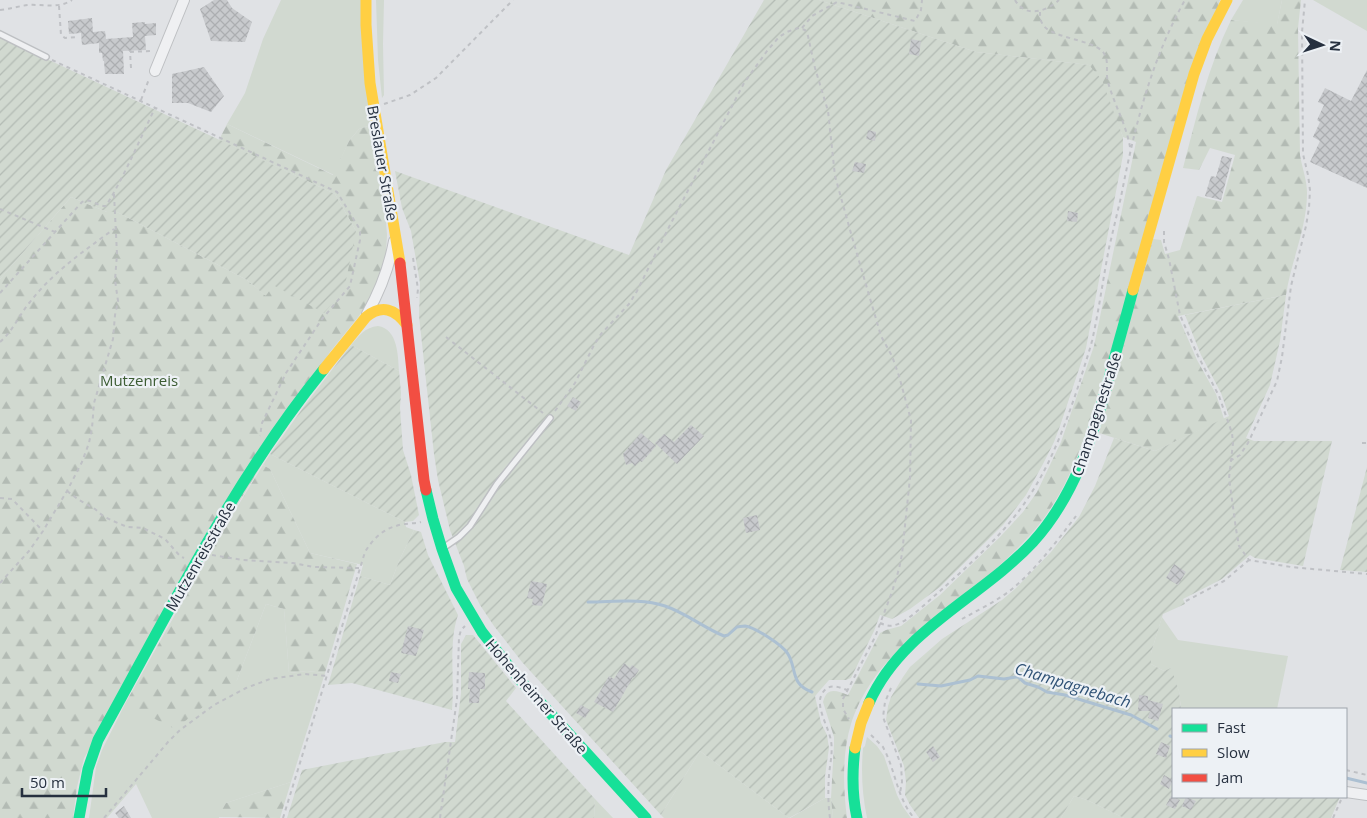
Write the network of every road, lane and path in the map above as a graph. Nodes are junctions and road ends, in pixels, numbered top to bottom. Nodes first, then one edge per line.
1 (72, 0) edge
2 (184, 0) edge
3 (366, 0) edge
4 (513, 0) edge
5 (922, 0) edge
6 (1015, 0) edge
7 (1059, 0) edge
8 (1185, 0) edge
9 (1227, 0) edge
10 (1305, 0) edge
11 (59, 6) junction
12 (0, 10) edge
13 (1040, 12) junction
14 (801, 29) junction
15 (0, 34) edge
16 (78, 38) dead end
17 (163, 50) junction
18 (46, 57) joint
19 (131, 68) dead end
20 (155, 71) joint
21 (140, 101) junction
22 (374, 107) junction
23 (155, 108) junction
24 (1131, 149) junction
25 (114, 194) junction
26 (0, 209) edge
27 (1166, 223) dead end
28 (115, 228) junction
29 (395, 230) junction
30 (54, 232) junction
31 (0, 293) edge
32 (366, 317) junction
33 (407, 325) junction
34 (446, 337) dead end
35 (0, 342) edge
36 (550, 418) junction
37 (1367, 443) edge
38 (1362, 444) dead end
39 (267, 446) junction
40 (1230, 460) junction
41 (67, 491) junction
42 (0, 498) edge
43 (1076, 516) dead end
44 (433, 519) junction
45 (43, 531) junction
46 (442, 549) junction
47 (202, 551) junction
48 (1249, 560) junction
49 (196, 562) junction
50 (359, 568) junction
51 (1367, 574) edge
52 (0, 583) edge
53 (1186, 601) dead end
54 (472, 617) junction
55 (958, 622) dead end
56 (880, 623) junction
57 (327, 676) junction
58 (894, 684) dead end
59 (872, 736) dead end
60 (1347, 770) edge
61 (1367, 775) edge
62 (1347, 792) edge
63 (900, 793) junction
64 (1367, 795) edge
65 (1342, 798) edge
66 (79, 818) edge
67 (104, 818) edge
68 (283, 818) edge
69 (440, 818) edge
70 (646, 818) edge
71 (830, 818) edge
72 (857, 818) edge
73 (914, 818) edge
74 (1333, 818) edge

1 - 11 path
2 - 17 street
3 - 22 main road, Breslauer Straße
4 - 22 path
5 - 14 path
6 - 13 path
7 - 13 path
8 - 24 path
9 - 72 main road, Champagnestraße, bridge
10 - 40 path
11 - 12 path
11 - 16 path
13 - 24 path
14 - 36 path
14 - 56 path
15 - 18 lane
17 - 19 path
17 - 20 street
18 - 21 path
20 - 21 path
21 - 23 path
22 - 29 main road, Breslauer Straße
23 - 25 path
23 - 39 path
24 - 56 path
25 - 28 path
25 - 30 path
26 - 30 path
27 - 40 path
28 - 35 path
28 - 41 path
29 - 32 street, Mutzenreisstraße
29 - 33 main road, Breslauer Straße
30 - 31 path
32 - 33 main road
32 - 39 main road, Mutzenreisstraße
33 - 44 main road, Hohenheimer Straße
34 - 36 path
36 - 46 lane
37 - 38 path
39 - 47 main road, Mutzenreisstraße
40 - 48 path
41 - 45 path
41 - 49 path
42 - 45 path
43 - 55 path
44 - 46 main road, Hohenheimer Straße
44 - 50 path
45 - 52 path
46 - 54 main road, Hohenheimer Straße
47 - 49 main road, Mutzenreisstraße
47 - 50 path
48 - 51 path
48 - 53 path
49 - 66 main road, Mutzenreisstraße
50 - 57 path
54 - 69 path
54 - 70 main road, Hohenheimer Straße
56 - 71 path
57 - 67 path
57 - 68 path
58 - 63 path
59 - 63 path
60 - 61 path
62 - 64 street
63 - 73 path
65 - 74 path

